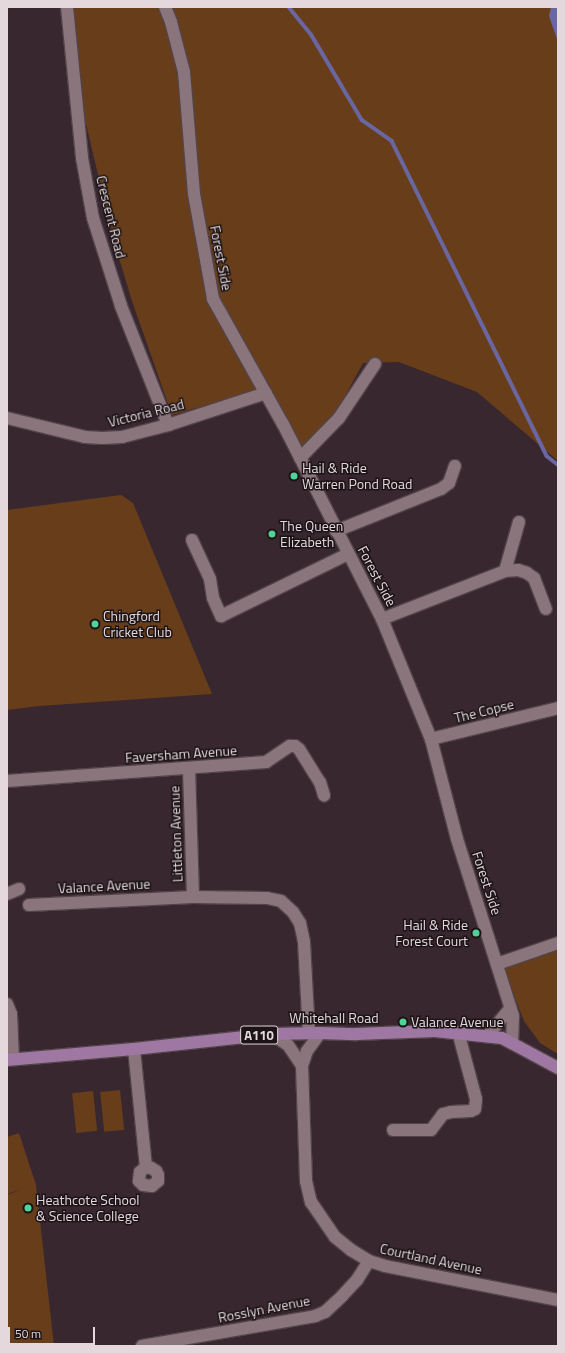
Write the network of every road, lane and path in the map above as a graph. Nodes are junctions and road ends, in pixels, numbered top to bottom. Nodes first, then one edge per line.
1 (67, 7) edge
2 (165, 7) edge
3 (375, 364) dead end
4 (266, 393) junction
5 (7, 418) edge
6 (168, 425) junction
7 (300, 458) junction
8 (455, 466) dead end
9 (519, 522) dead end
10 (336, 531) junction
11 (192, 540) dead end
12 (348, 554) junction
13 (505, 571) junction
14 (546, 610) dead end
15 (382, 619) junction
16 (558, 708) edge
17 (543, 712) junction
18 (558, 716) edge
19 (431, 739) junction
20 (189, 769) junction
21 (7, 781) edge
22 (324, 795) dead end
23 (19, 889) dead end
24 (7, 894) edge
25 (193, 897) junction
26 (29, 905) dead end
27 (558, 943) edge
28 (497, 964) junction
29 (7, 1004) edge
30 (511, 1008) junction
31 (458, 1032) junction
32 (314, 1033) junction
33 (272, 1034) junction
34 (488, 1035) junction
35 (512, 1042) junction
36 (134, 1049) junction
37 (10, 1059) edge
38 (302, 1066) junction
39 (558, 1068) edge
40 (394, 1130) dead end
41 (146, 1168) dead end
42 (369, 1261) junction
43 (558, 1300) edge
44 (142, 1346) edge

1 - 6 street, Crescent Road
2 - 4 street, Forest Side
3 - 7 street
4 - 6 street, Victoria Road
4 - 7 street, Forest Side
5 - 6 street, Victoria Road
7 - 10 street, Forest Side
8 - 10 street
9 - 13 street
10 - 12 street, Forest Side
11 - 12 street
12 - 15 street, Forest Side
13 - 14 street
13 - 15 street
15 - 19 street, Forest Side
16 - 17 street, The Copse
17 - 18 street, The Copse
17 - 19 street, The Copse
19 - 28 street, Forest Side
20 - 21 street, Faversham Avenue
20 - 22 street, Faversham Avenue
20 - 25 street, Littleton Avenue
23 - 24 street
25 - 26 street, Valance Avenue
25 - 32 street, Valance Avenue
27 - 28 street
28 - 30 street, Forest Side
29 - 37 street
30 - 34 street
30 - 35 street, Forest Side
31 - 32 main road, Whitehall Road / A110
31 - 34 main road, Whitehall Road / A110
31 - 40 street
32 - 33 main road, Whitehall Road / A110
32 - 38 street
33 - 36 main road, Whitehall Road / A110
33 - 38 street
34 - 35 main road, Whitehall Road / A110
35 - 39 main road, Whitehall Road / A110
36 - 37 main road, Whitehall Road / A110
36 - 41 street
38 - 42 street, Courtland Avenue
42 - 43 street, Courtland Avenue
42 - 44 street, Rosslyn Avenue

